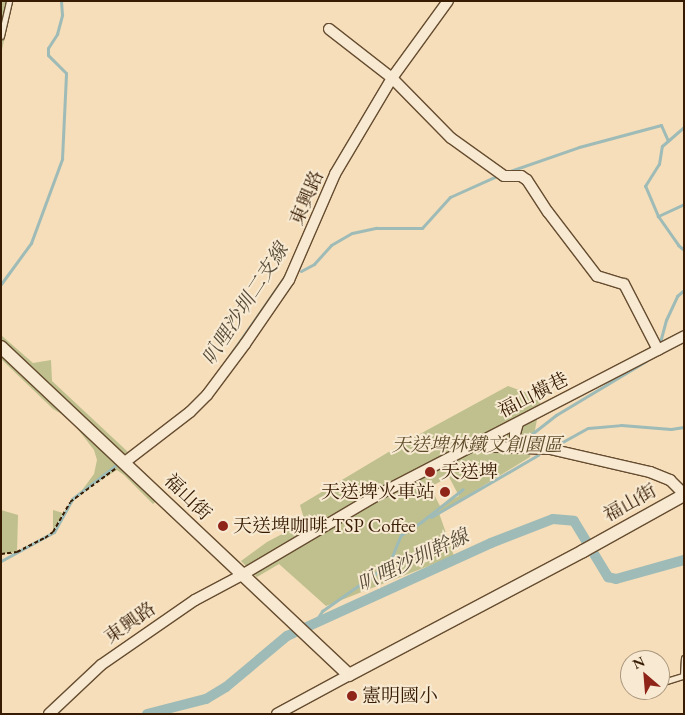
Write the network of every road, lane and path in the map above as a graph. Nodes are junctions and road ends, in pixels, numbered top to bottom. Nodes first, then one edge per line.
1 (9, 1) edge
2 (448, 1) edge
3 (329, 28) dead end
4 (1, 36) edge
5 (392, 78) junction
6 (684, 336) edge
7 (1, 347) edge
8 (658, 350) junction
9 (518, 423) junction
10 (473, 446) junction
11 (516, 448) junction
12 (125, 462) junction
13 (684, 494) edge
14 (1, 554) edge
15 (242, 575) junction
16 (684, 658) edge
17 (349, 675) junction
18 (670, 679) edge
19 (49, 714) edge
20 (277, 714) edge

1 - 4 lane
2 - 5 street, 東興路
3 - 5 street
5 - 8 street
5 - 12 street, 東興路
6 - 8 street, 福山橫巷
7 - 12 street, 福山街
8 - 9 street, 福山橫巷
9 - 10 street, 福山橫巷
9 - 11 street
10 - 11 street
10 - 15 street, 福山橫巷
11 - 13 street
12 - 14 path
12 - 15 street, 福山街
13 - 17 street, 福山街
15 - 17 street, 福山街
15 - 19 street, 東興路
16 - 18 lane
17 - 20 street

